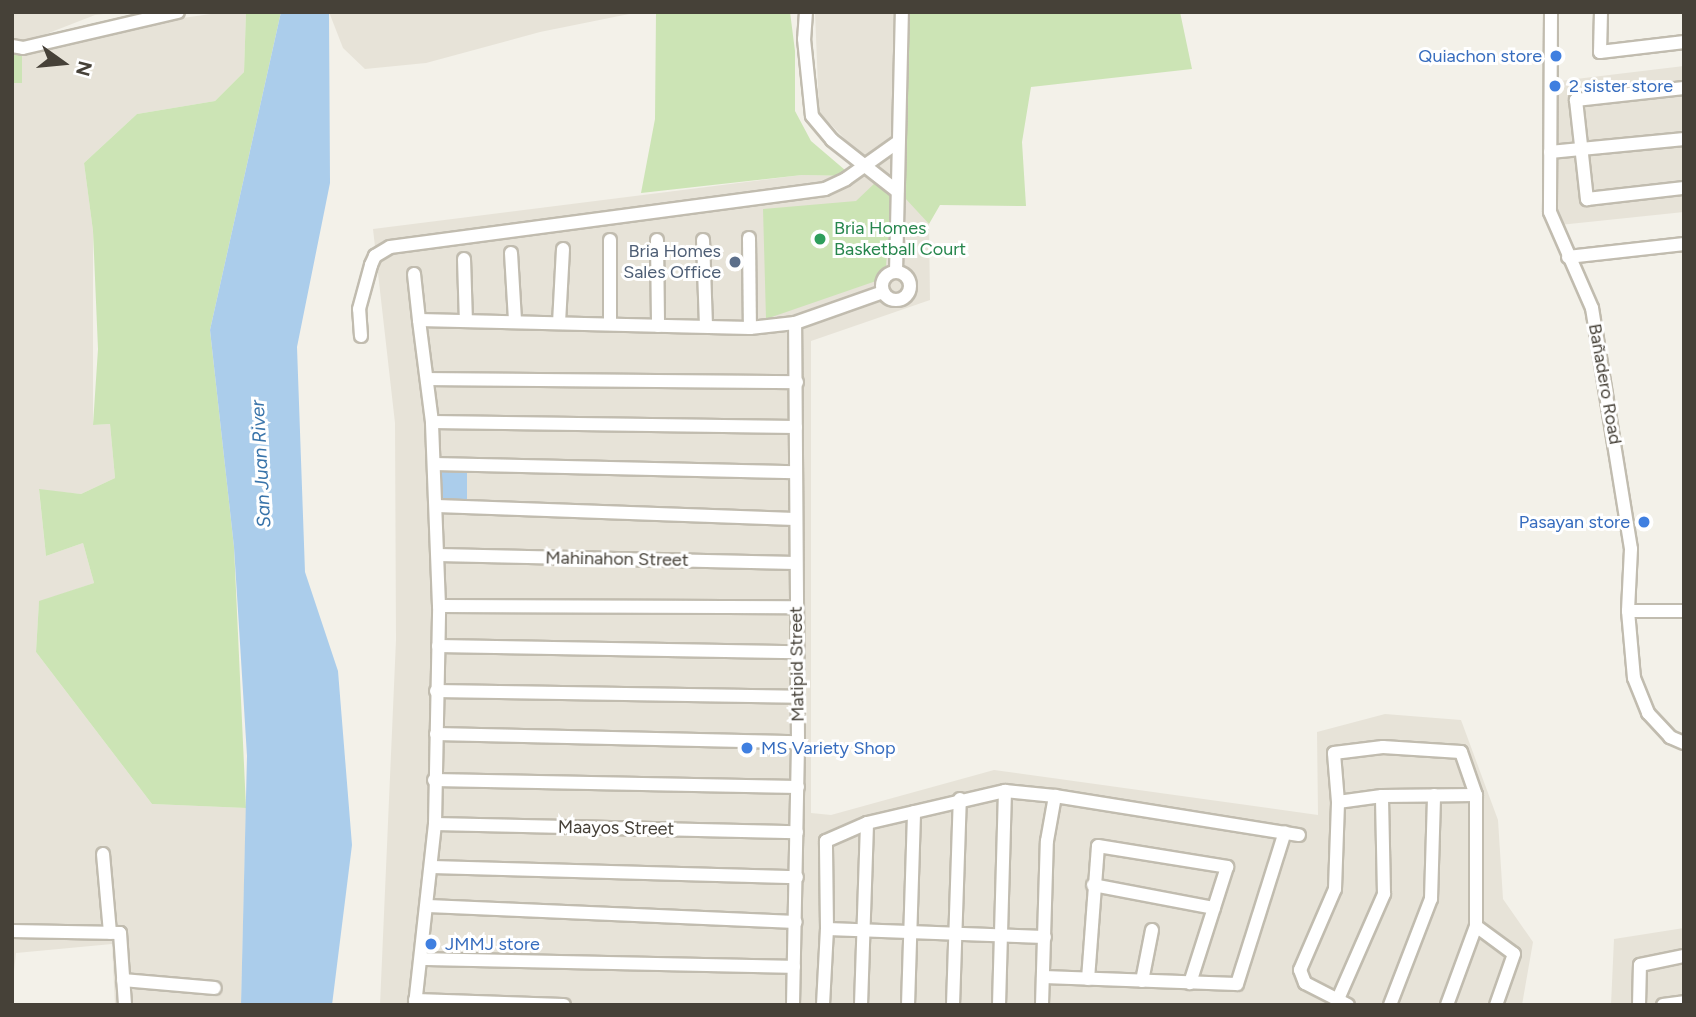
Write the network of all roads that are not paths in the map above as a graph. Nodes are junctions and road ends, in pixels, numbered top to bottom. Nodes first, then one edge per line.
1 (178, 12) edge
2 (806, 12) edge
3 (902, 12) edge
4 (1551, 12) edge
5 (1601, 12) edge
6 (1684, 42) edge
7 (12, 46) edge
8 (1684, 88) edge
9 (1684, 139) edge
10 (898, 142) junction
11 (1581, 149) junction
12 (1550, 152) junction
13 (864, 165) junction
14 (1684, 188) edge
15 (897, 191) junction
16 (749, 238) dead end
17 (610, 240) dead end
18 (657, 240) dead end
19 (703, 240) dead end
20 (1684, 244) edge
21 (563, 249) dead end
22 (511, 253) dead end
23 (1568, 257) junction
24 (464, 259) dead end
25 (896, 272) junction
26 (414, 274) dead end
27 (883, 292) junction
28 (419, 320) junction
29 (466, 321) junction
30 (514, 321) junction
31 (559, 323) junction
32 (795, 323) junction
33 (610, 324) junction
34 (658, 326) junction
35 (706, 326) junction
36 (751, 328) junction
37 (361, 336) dead end
38 (428, 379) junction
39 (797, 382) junction
40 (432, 422) junction
41 (796, 427) junction
42 (434, 464) junction
43 (796, 472) junction
44 (437, 506) junction
45 (795, 519) junction
46 (438, 555) junction
47 (796, 562) junction
48 (439, 606) junction
49 (796, 607) junction
50 (1628, 611) junction
51 (1684, 611) edge
52 (438, 646) junction
53 (797, 652) junction
54 (436, 691) junction
55 (798, 697) junction
56 (436, 734) junction
57 (798, 742) junction
58 (1684, 743) edge
59 (434, 780) junction
60 (798, 787) junction
61 (1005, 791) junction
62 (1434, 795) junction
63 (1476, 795) junction
64 (1055, 796) junction
65 (1382, 796) junction
66 (960, 799) junction
67 (1338, 802) junction
68 (914, 812) junction
69 (867, 823) junction
70 (435, 824) junction
71 (797, 832) junction
72 (1285, 832) junction
73 (1299, 835) dead end
74 (103, 854) dead end
75 (432, 867) junction
76 (797, 877) junction
77 (1093, 885) junction
78 (428, 906) junction
79 (1214, 908) junction
80 (796, 922) junction
81 (1476, 926) junction
82 (827, 929) junction
83 (1152, 930) dead end
84 (863, 931) junction
85 (911, 931) junction
86 (12, 932) edge
87 (110, 933) junction
88 (955, 933) junction
89 (1003, 936) junction
90 (1045, 937) junction
91 (1684, 956) edge
92 (421, 959) junction
93 (794, 967) junction
94 (1043, 977) junction
95 (1088, 979) junction
96 (123, 981) junction
97 (1142, 981) junction
98 (1190, 983) junction
99 (215, 988) dead end
100 (415, 1002) edge
101 (1343, 1002) edge
102 (1684, 1002) edge
103 (125, 1005) edge
104 (564, 1005) edge
105 (793, 1005) edge
106 (823, 1005) edge
107 (861, 1005) edge
108 (908, 1005) edge
109 (953, 1005) edge
110 (999, 1005) edge
111 (1042, 1005) edge
112 (1390, 1005) edge
113 (1447, 1005) edge
114 (1496, 1005) edge
115 (1639, 1005) edge
116 (1663, 1005) edge

1 - 7 street
2 - 13 street
3 - 10 street
4 - 12 street, Bañadero Road
5 - 6 street
8 - 11 street
9 - 11 street
10 - 13 street
10 - 15 street
11 - 12 street
11 - 14 street
12 - 23 street, Bañadero Road
13 - 15 street
13 - 37 street
15 - 25 street
16 - 36 street
17 - 33 street
18 - 34 street
19 - 35 street
20 - 23 street
21 - 31 street
22 - 30 street
23 - 50 street, Bañadero Road
24 - 29 street
25 - 27 street
25 - 27 street
26 - 28 street
27 - 32 street
28 - 29 street
28 - 38 street
29 - 30 street
30 - 31 street
31 - 33 street
32 - 36 street
32 - 39 street, Matipid Street
33 - 34 street
34 - 35 street
35 - 36 street
38 - 39 street
38 - 40 street
39 - 41 street, Matipid Street
40 - 41 street
40 - 42 street
41 - 43 street, Matipid Street
42 - 43 street
42 - 44 street
43 - 45 street, Matipid Street
44 - 45 street
44 - 46 street
45 - 47 street, Matipid Street
46 - 47 street, Mahinahon Street
46 - 48 street
47 - 49 street, Matipid Street
48 - 49 street
48 - 52 street
49 - 53 street, Matipid Street
50 - 51 street
50 - 58 street, Bañadero Road
52 - 53 street
52 - 54 street
53 - 55 street, Matipid Street
54 - 55 street
54 - 56 street
55 - 57 street, Matipid Street
56 - 57 street
56 - 59 street
57 - 60 street, Matipid Street
59 - 60 street
59 - 70 street
60 - 71 street, Matipid Street
61 - 64 street
61 - 66 street
61 - 89 street
62 - 63 street
62 - 65 street
62 - 112 street
63 - 67 street
63 - 81 street
64 - 72 street
64 - 90 street
65 - 67 street
65 - 101 street
66 - 68 street
66 - 88 street
67 - 101 street
68 - 69 street
68 - 85 street
69 - 82 street
69 - 84 street
70 - 71 street, Maayos Street
70 - 75 street
71 - 76 street, Matipid Street
72 - 73 street
72 - 98 street
74 - 87 street
75 - 76 street
75 - 78 street
76 - 80 street, Matipid Street
77 - 79 street
77 - 79 street
77 - 95 street
78 - 80 street
78 - 92 street
79 - 98 street
80 - 93 street, Matipid Street
81 - 113 street
81 - 114 street
82 - 84 street
82 - 106 street
83 - 97 street
84 - 85 street
84 - 107 street
85 - 88 street
85 - 108 street
86 - 87 street
87 - 96 street
88 - 89 street
88 - 109 street
89 - 90 street
89 - 110 street
90 - 94 street
91 - 115 street
92 - 93 street
92 - 100 street
93 - 105 street, Matipid Street
94 - 95 street
94 - 111 street
95 - 97 street
96 - 99 street
96 - 103 street
97 - 98 street
100 - 104 street
102 - 116 street

